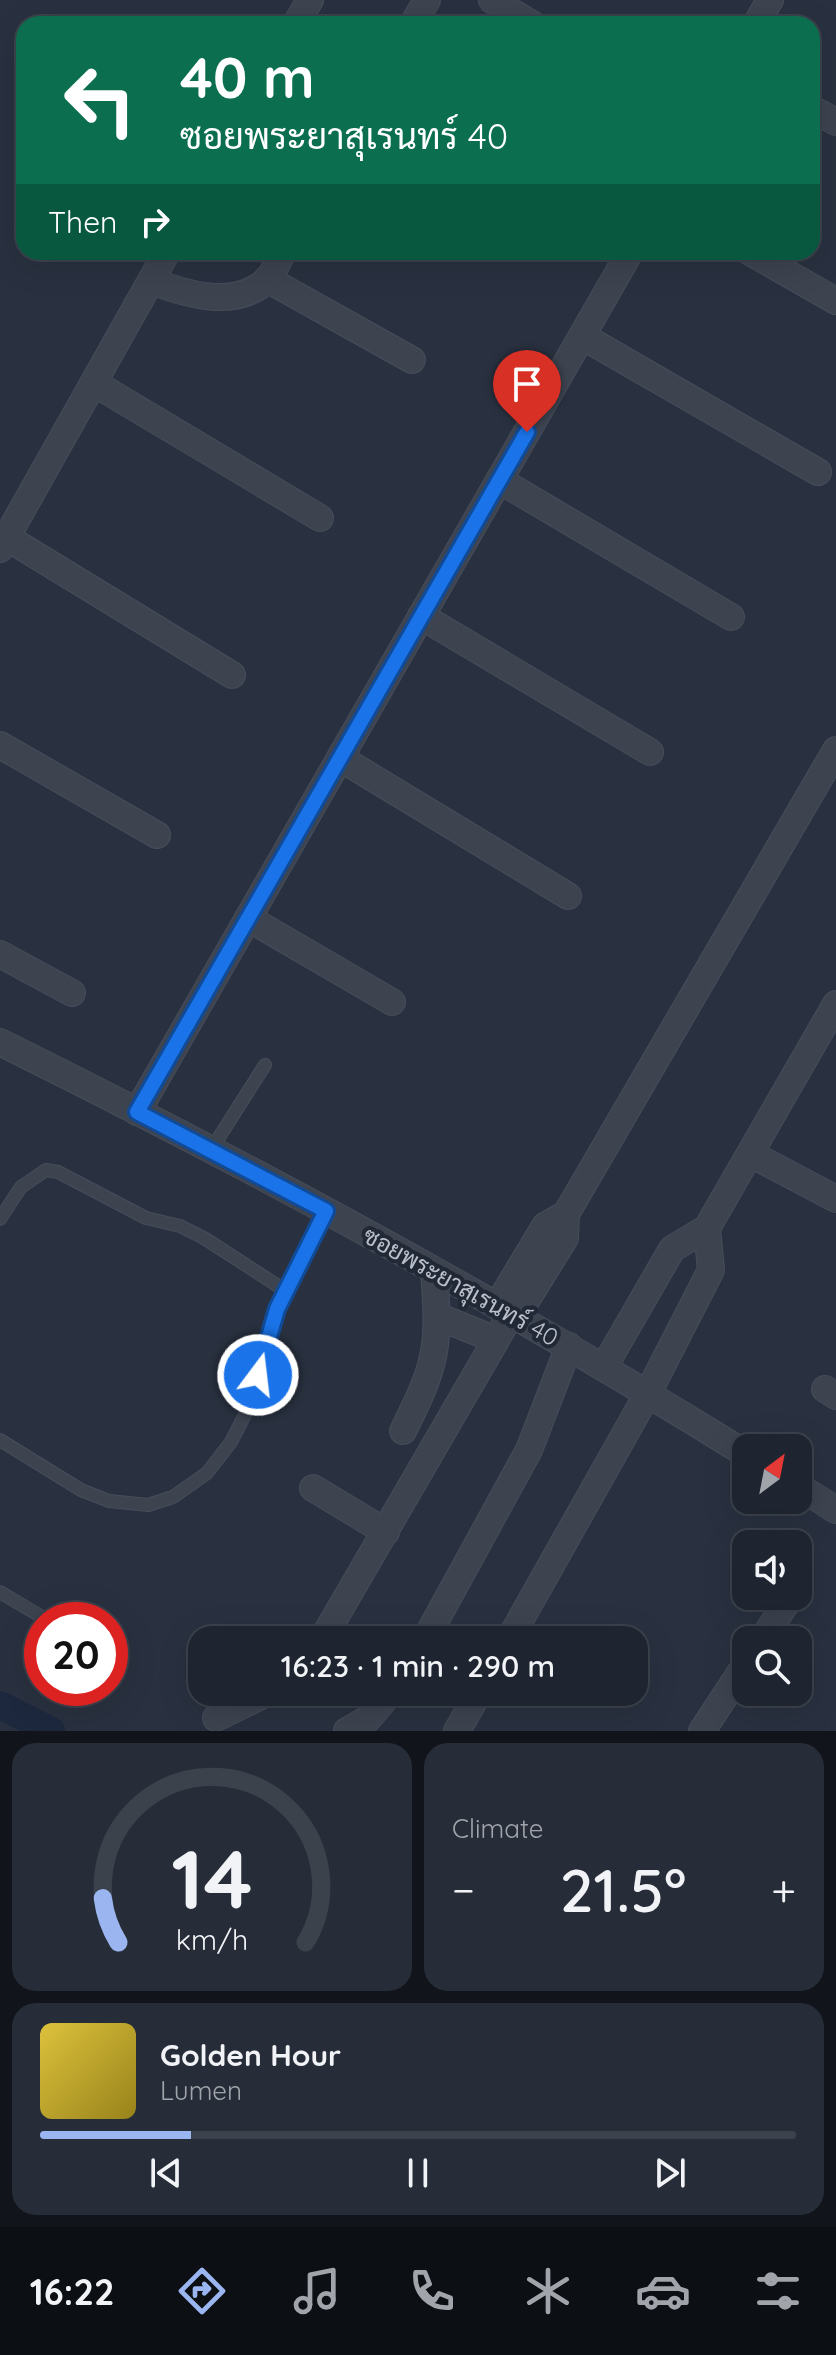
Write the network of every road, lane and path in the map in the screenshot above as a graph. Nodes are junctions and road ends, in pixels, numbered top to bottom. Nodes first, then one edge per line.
1 (492, 0) edge
2 (519, 16) edge
3 (163, 260) edge
4 (278, 260) edge
5 (625, 260) edge
6 (764, 260) edge
7 (267, 279) junction
8 (151, 281) junction
9 (836, 301) edge
10 (582, 336) junction
11 (412, 360) dead end
12 (94, 383) junction
13 (818, 472) dead end
14 (499, 480) junction
15 (320, 518) dead end
16 (3, 543) edge
17 (421, 616) junction
18 (731, 617) dead end
19 (232, 675) dead end
20 (0, 745) edge
21 (836, 750) edge
22 (650, 752) dead end
23 (340, 758) junction
24 (157, 835) dead end
25 (568, 896) dead end
26 (248, 918) junction
27 (0, 954) edge
28 (72, 993) dead end
29 (392, 1002) dead end
30 (836, 1004) edge
31 (0, 1042) edge
32 (265, 1065) dead end
33 (137, 1112) junction
34 (211, 1151) junction
35 (751, 1154) junction
36 (836, 1199) edge
37 (326, 1211) junction
38 (0, 1219) edge
39 (707, 1228) junction
40 (434, 1271) junction
41 (286, 1291) junction
42 (508, 1313) junction
43 (437, 1316) junction
44 (496, 1340) junction
45 (569, 1346) junction
46 (604, 1367) junction
47 (648, 1393) junction
48 (403, 1431) dead end
49 (0, 1440) edge
50 (732, 1445) edge
51 (313, 1488) dead end
52 (812, 1495) edge
53 (836, 1510) edge
54 (386, 1532) junction
55 (0, 1592) edge
56 (24, 1606) edge
57 (330, 1626) edge
58 (433, 1626) edge
59 (517, 1626) edge
60 (732, 1685) edge
61 (240, 1706) edge
62 (379, 1706) edge
63 (471, 1706) edge
64 (216, 1718) dead end
65 (347, 1731) edge
66 (457, 1731) edge
67 (702, 1731) edge

1 - 2 street
3 - 8 street
4 - 7 street
5 - 10 street
6 - 9 street
7 - 8 street
7 - 11 street
8 - 12 street
10 - 13 street
10 - 14 street
12 - 15 street
12 - 16 street
14 - 17 street
14 - 18 street
16 - 19 street
17 - 22 street
17 - 23 street
20 - 24 street
21 - 42 street
23 - 25 street
23 - 26 street
26 - 29 street
26 - 33 street
27 - 28 street
30 - 35 street
31 - 33 street, ซอยพระยาสุเรนทร์ 40
32 - 34 lane
33 - 34 street, ซอยพระยาสุเรนทร์ 40
34 - 37 street, ซอยพระยาสุเรนทร์ 40
35 - 36 street
35 - 39 street
37 - 40 street, ซอยพระยาสุเรนทร์ 40
37 - 41 lane
38 - 41 lane
39 - 46 street
39 - 47 street
40 - 42 street, ซอยพระยาสุเรนทร์ 40
40 - 43 street
41 - 49 lane
42 - 44 street
42 - 45 street, ซอยพระยาสุเรนทร์ 40
43 - 44 street
43 - 48 street
44 - 54 street
45 - 46 street, ซอยพระยาสุเรนทร์ 40
45 - 58 street
46 - 47 street, ซอยพระยาสุเรนทร์ 40
47 - 50 street, ซอยพระยาสุเรนทร์ 40
47 - 59 street
51 - 54 street
52 - 53 street
54 - 57 street
55 - 56 lane
60 - 67 street
61 - 64 street
62 - 65 street
63 - 66 street

